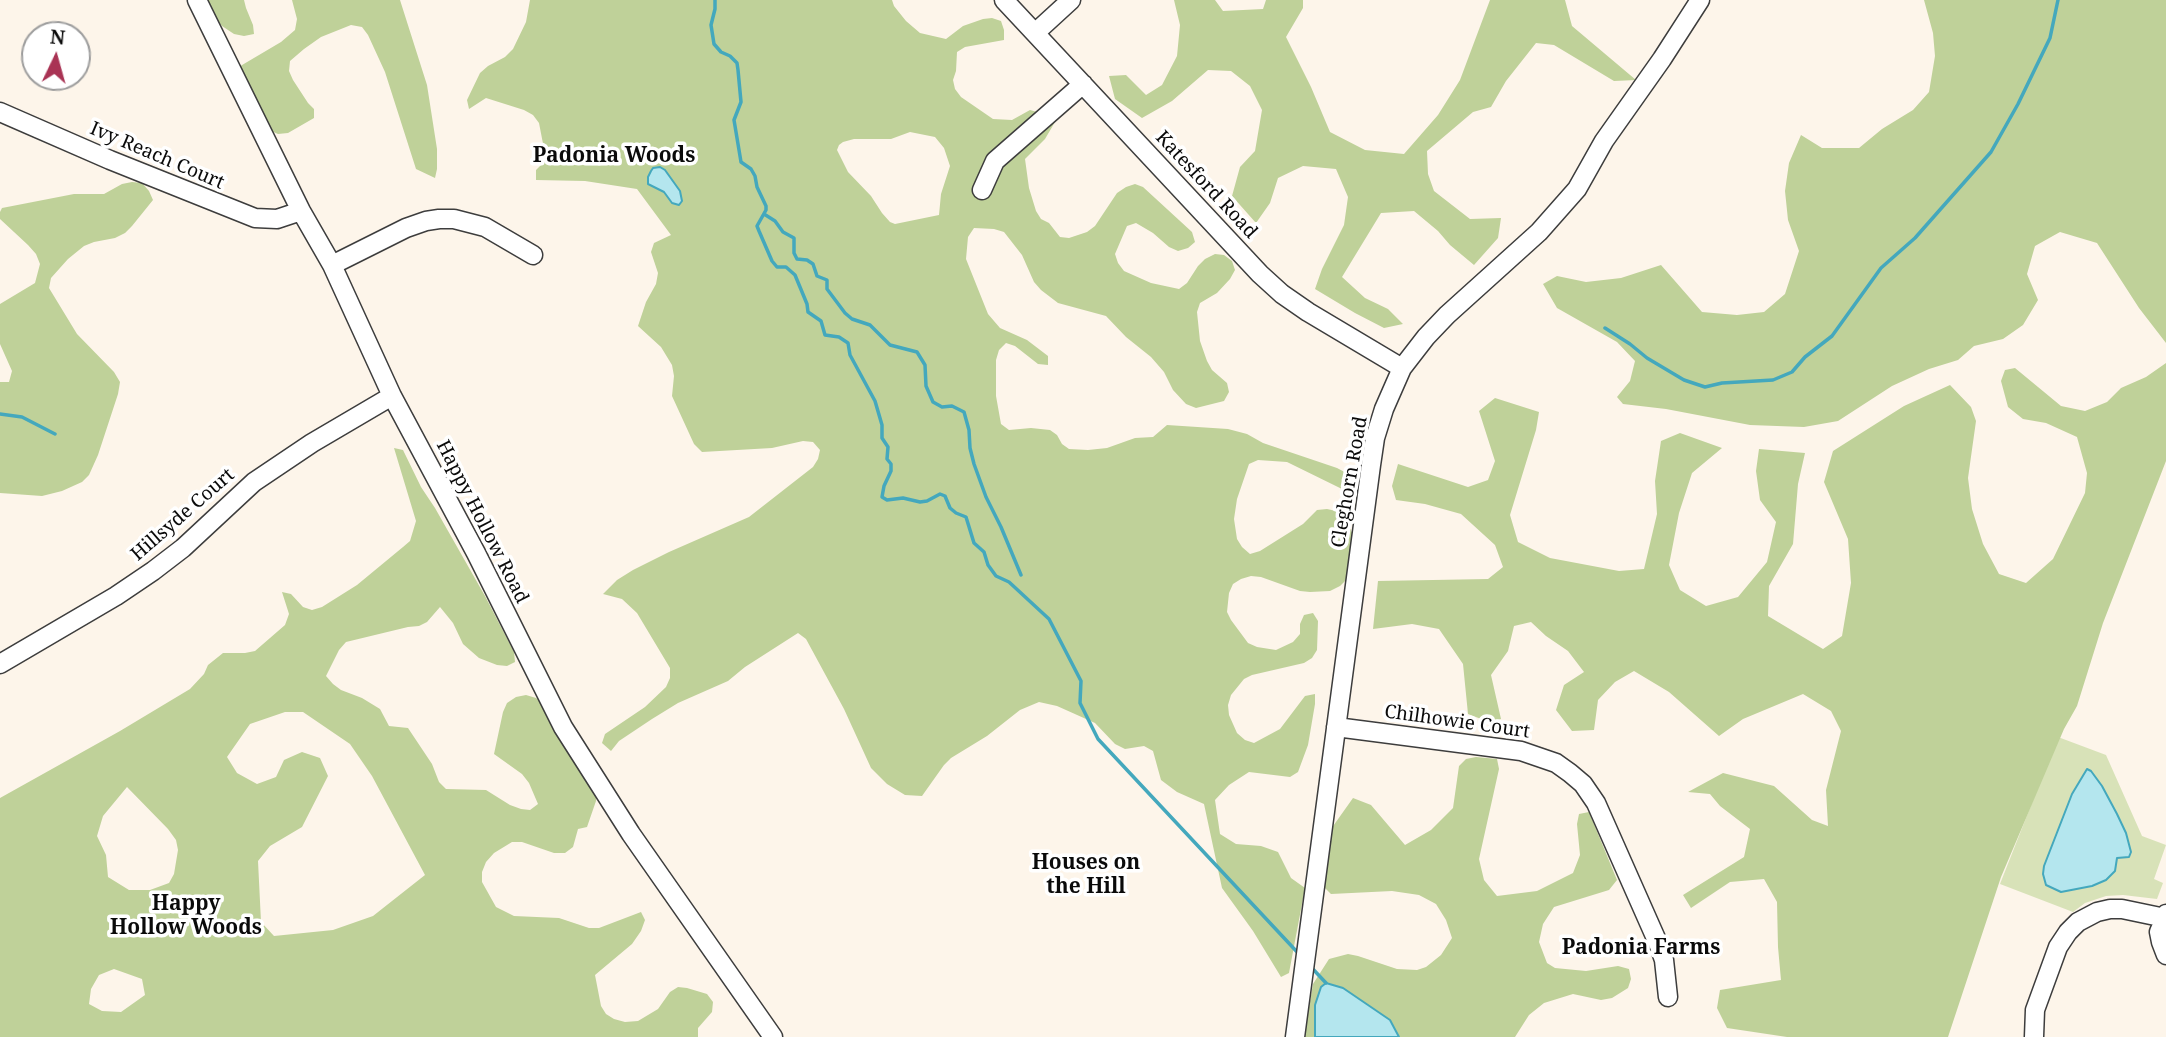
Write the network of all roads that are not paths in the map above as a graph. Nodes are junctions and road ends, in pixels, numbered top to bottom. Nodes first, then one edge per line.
1 (197, 0) edge
2 (1004, 0) edge
3 (1071, 0) edge
4 (1700, 0) edge
5 (1035, 33) junction
6 (1083, 84) junction
7 (0, 112) edge
8 (982, 190) dead end
9 (301, 211) junction
10 (533, 255) dead end
11 (332, 265) junction
12 (1402, 368) junction
13 (392, 396) junction
14 (0, 664) edge
15 (1336, 727) junction
16 (2166, 918) edge
17 (2166, 954) edge
18 (1668, 997) dead end
19 (773, 1037) edge
20 (1295, 1037) edge
21 (2034, 1037) edge

1 - 9 street, Happy Hollow Road
2 - 5 street, Katesford Road
3 - 5 street
4 - 12 street, Cleghorn Road
5 - 6 street, Katesford Road
6 - 8 street
6 - 12 street, Katesford Road
7 - 9 street, Ivy Reach Court
9 - 11 street, Happy Hollow Road
10 - 11 street
11 - 13 street, Happy Hollow Road
12 - 15 street, Cleghorn Road
13 - 14 street, Hillsyde Court
13 - 19 street, Happy Hollow Road
15 - 18 street, Chilhowie Court
15 - 20 street, Cleghorn Road
16 - 17 street
16 - 21 street

